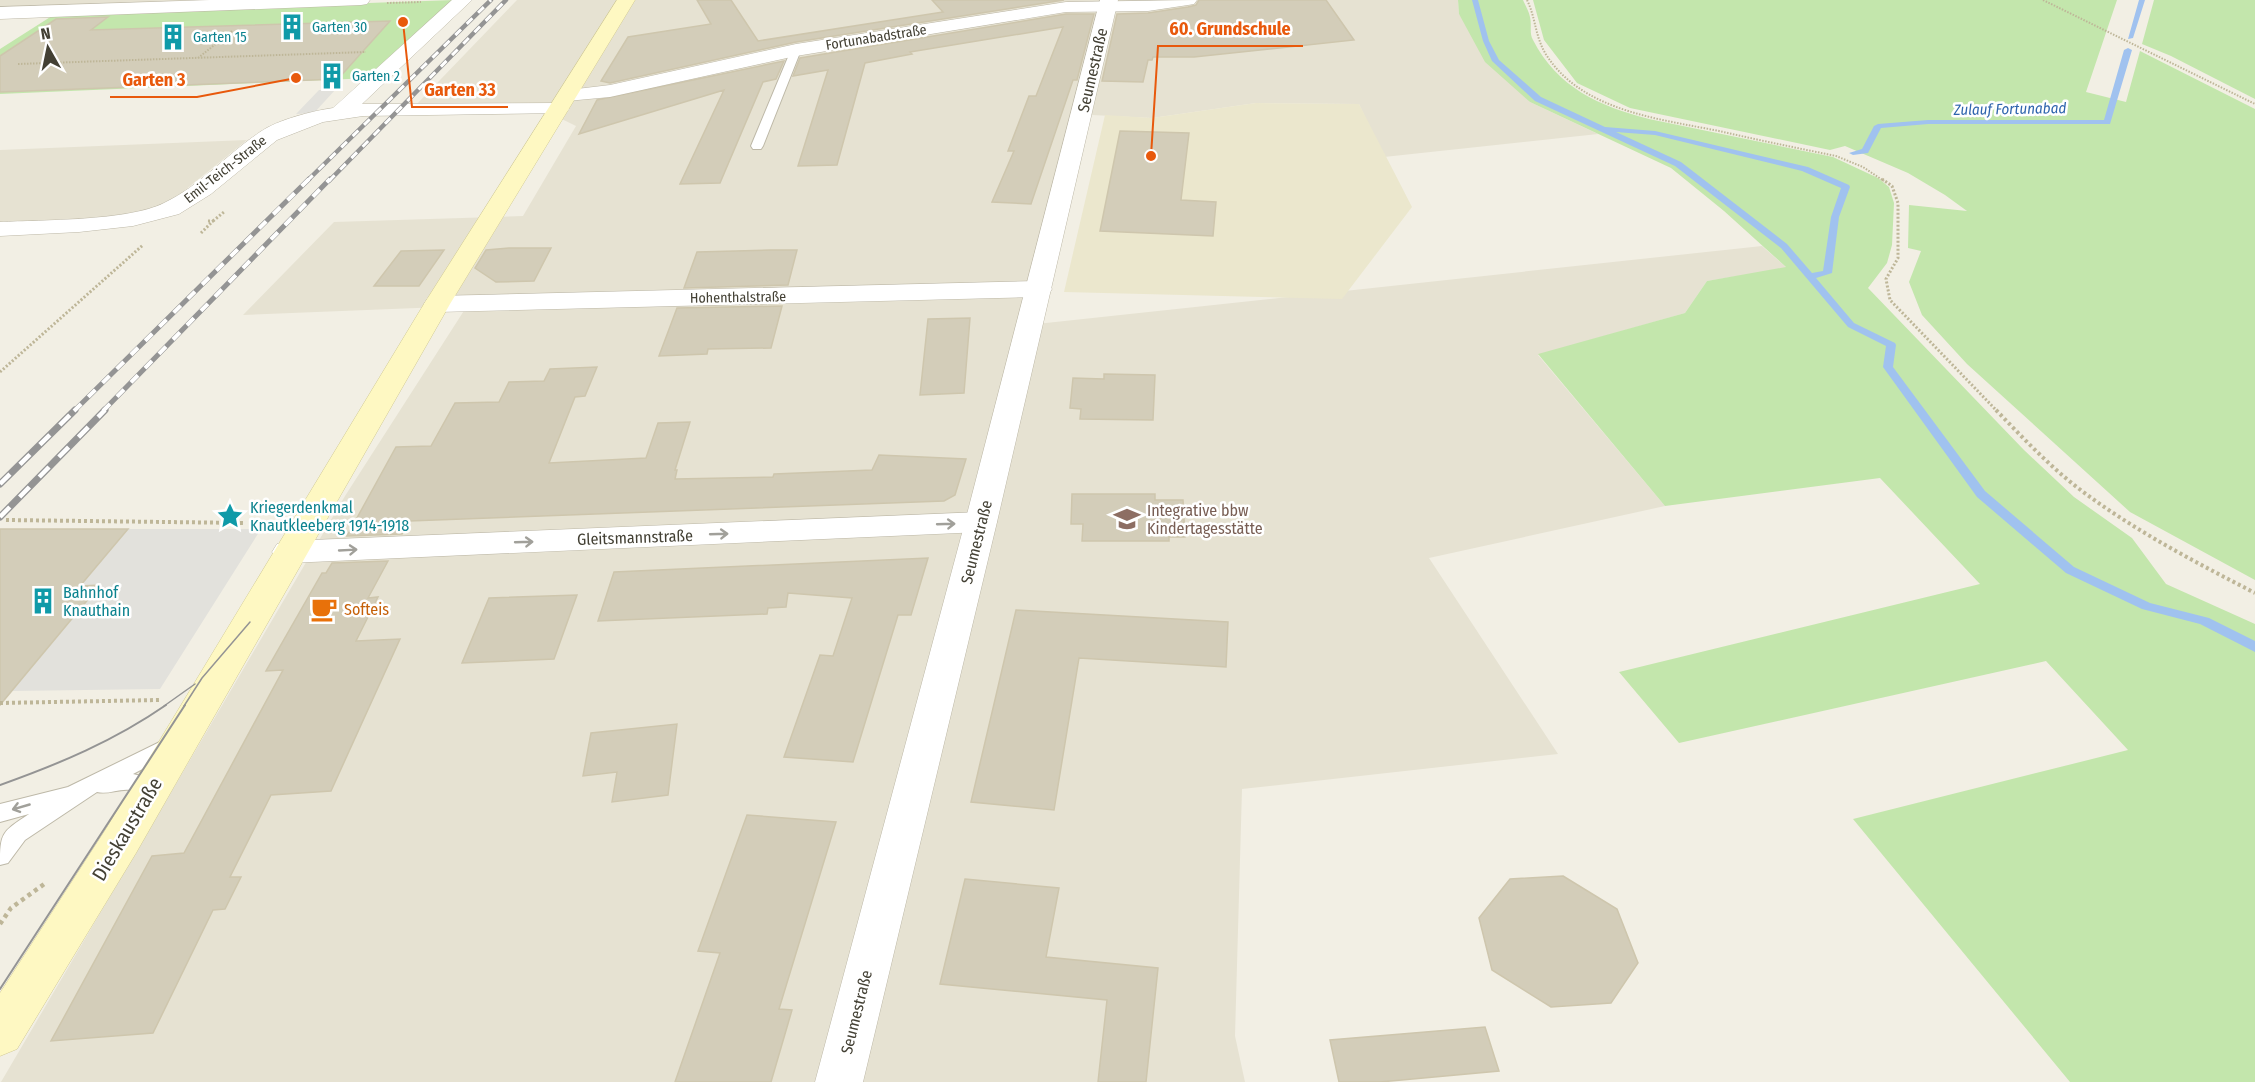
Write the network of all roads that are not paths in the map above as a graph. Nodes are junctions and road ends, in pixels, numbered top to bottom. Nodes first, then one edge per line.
1 (361, 0) edge
2 (463, 0) edge
3 (626, 0) edge
4 (1188, 0) edge
5 (236, 2) edge
6 (1108, 3) edge
7 (0, 13) edge
8 (796, 50) junction
9 (563, 102) junction
10 (341, 112) junction
11 (757, 146) dead end
12 (0, 229) edge
13 (1039, 289) junction
14 (437, 304) junction
15 (981, 522) junction
16 (289, 552) junction
17 (182, 739) junction
18 (81, 790) junction
19 (144, 802) junction
20 (0, 813) edge
21 (0, 856) edge
22 (0, 1034) edge
23 (838, 1082) edge

1 - 5 street
2 - 10 street
3 - 9 main road, Dieskaustraße
4 - 6 street, Fortunabadstraße
5 - 7 street
6 - 8 street, Fortunabadstraße
6 - 13 street, Seumestraße
8 - 9 street, Fortunabadstraße
8 - 11 lane
9 - 10 street, Emil-Teich-Straße
9 - 14 main road, Dieskaustraße
10 - 12 street, Emil-Teich-Straße
13 - 14 street, Hohenthalstraße
13 - 15 street, Seumestraße
14 - 16 main road, Dieskaustraße
16 -> 15 street, Gleitsmannstraße
15 - 23 street, Seumestraße
16 - 17 main road, Dieskaustraße
17 - 18 lane
17 - 19 main road, Dieskaustraße
18 - 19 lane
18 -> 20 lane
18 - 21 lane
19 - 22 main road, Dieskaustraße

